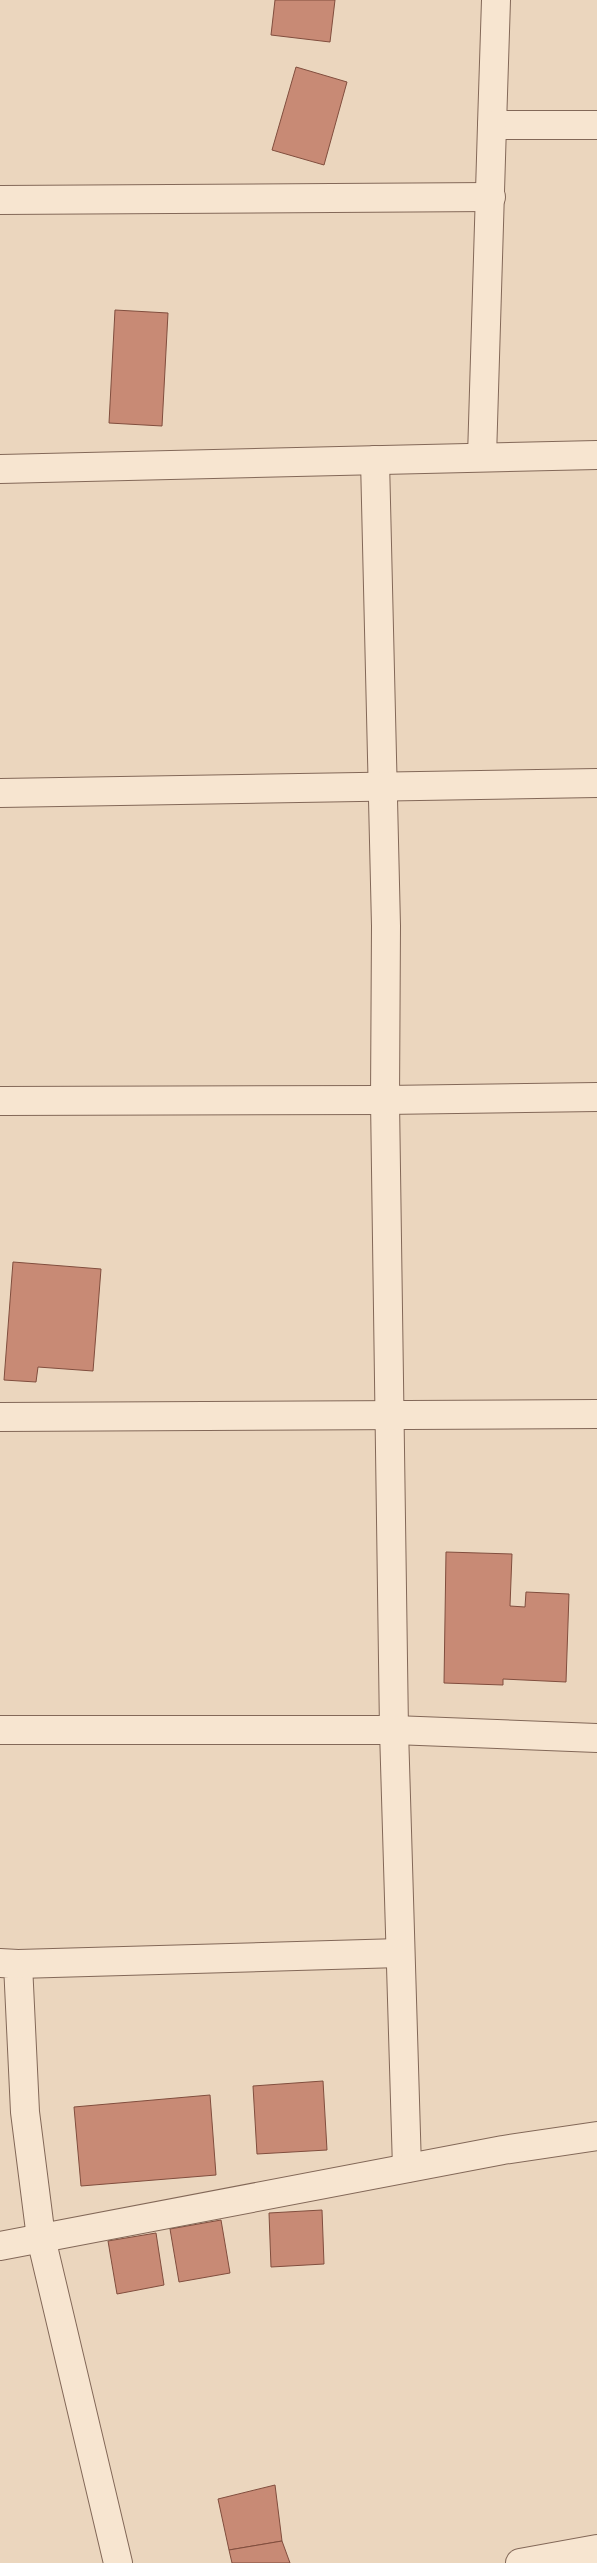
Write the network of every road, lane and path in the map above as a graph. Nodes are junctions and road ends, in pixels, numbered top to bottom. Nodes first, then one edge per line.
1 (496, 0) edge
2 (492, 125) junction
3 (597, 125) edge
4 (491, 197) junction
5 (0, 200) edge
6 (597, 455) edge
7 (482, 457) junction
8 (375, 460) junction
9 (0, 469) edge
10 (597, 783) edge
11 (381, 785) junction
12 (0, 793) edge
13 (597, 1097) edge
14 (385, 1100) junction
15 (0, 1101) edge
16 (597, 1414) edge
17 (390, 1417) junction
18 (0, 1418) edge
19 (0, 1730) edge
20 (394, 1730) junction
21 (597, 1738) edge
22 (400, 1953) junction
23 (9, 1964) edge
24 (597, 2136) edge
25 (407, 2168) junction
26 (41, 2238) junction
27 (0, 2246) edge
28 (597, 2549) edge
29 (118, 2563) edge
30 (520, 2563) edge

1 - 2 street
2 - 3 street
2 - 4 street
4 - 5 street
4 - 7 street
6 - 7 street
7 - 8 street
8 - 9 street
8 - 11 street
10 - 11 street
11 - 12 street
11 - 14 street
13 - 14 street
14 - 15 street
14 - 17 street
16 - 17 street
17 - 18 street
17 - 20 street
19 - 20 street
20 - 21 street
20 - 22 street
22 - 23 street
22 - 25 street
23 - 26 street
24 - 25 street
25 - 26 street
26 - 27 street
26 - 29 street
28 - 30 street

